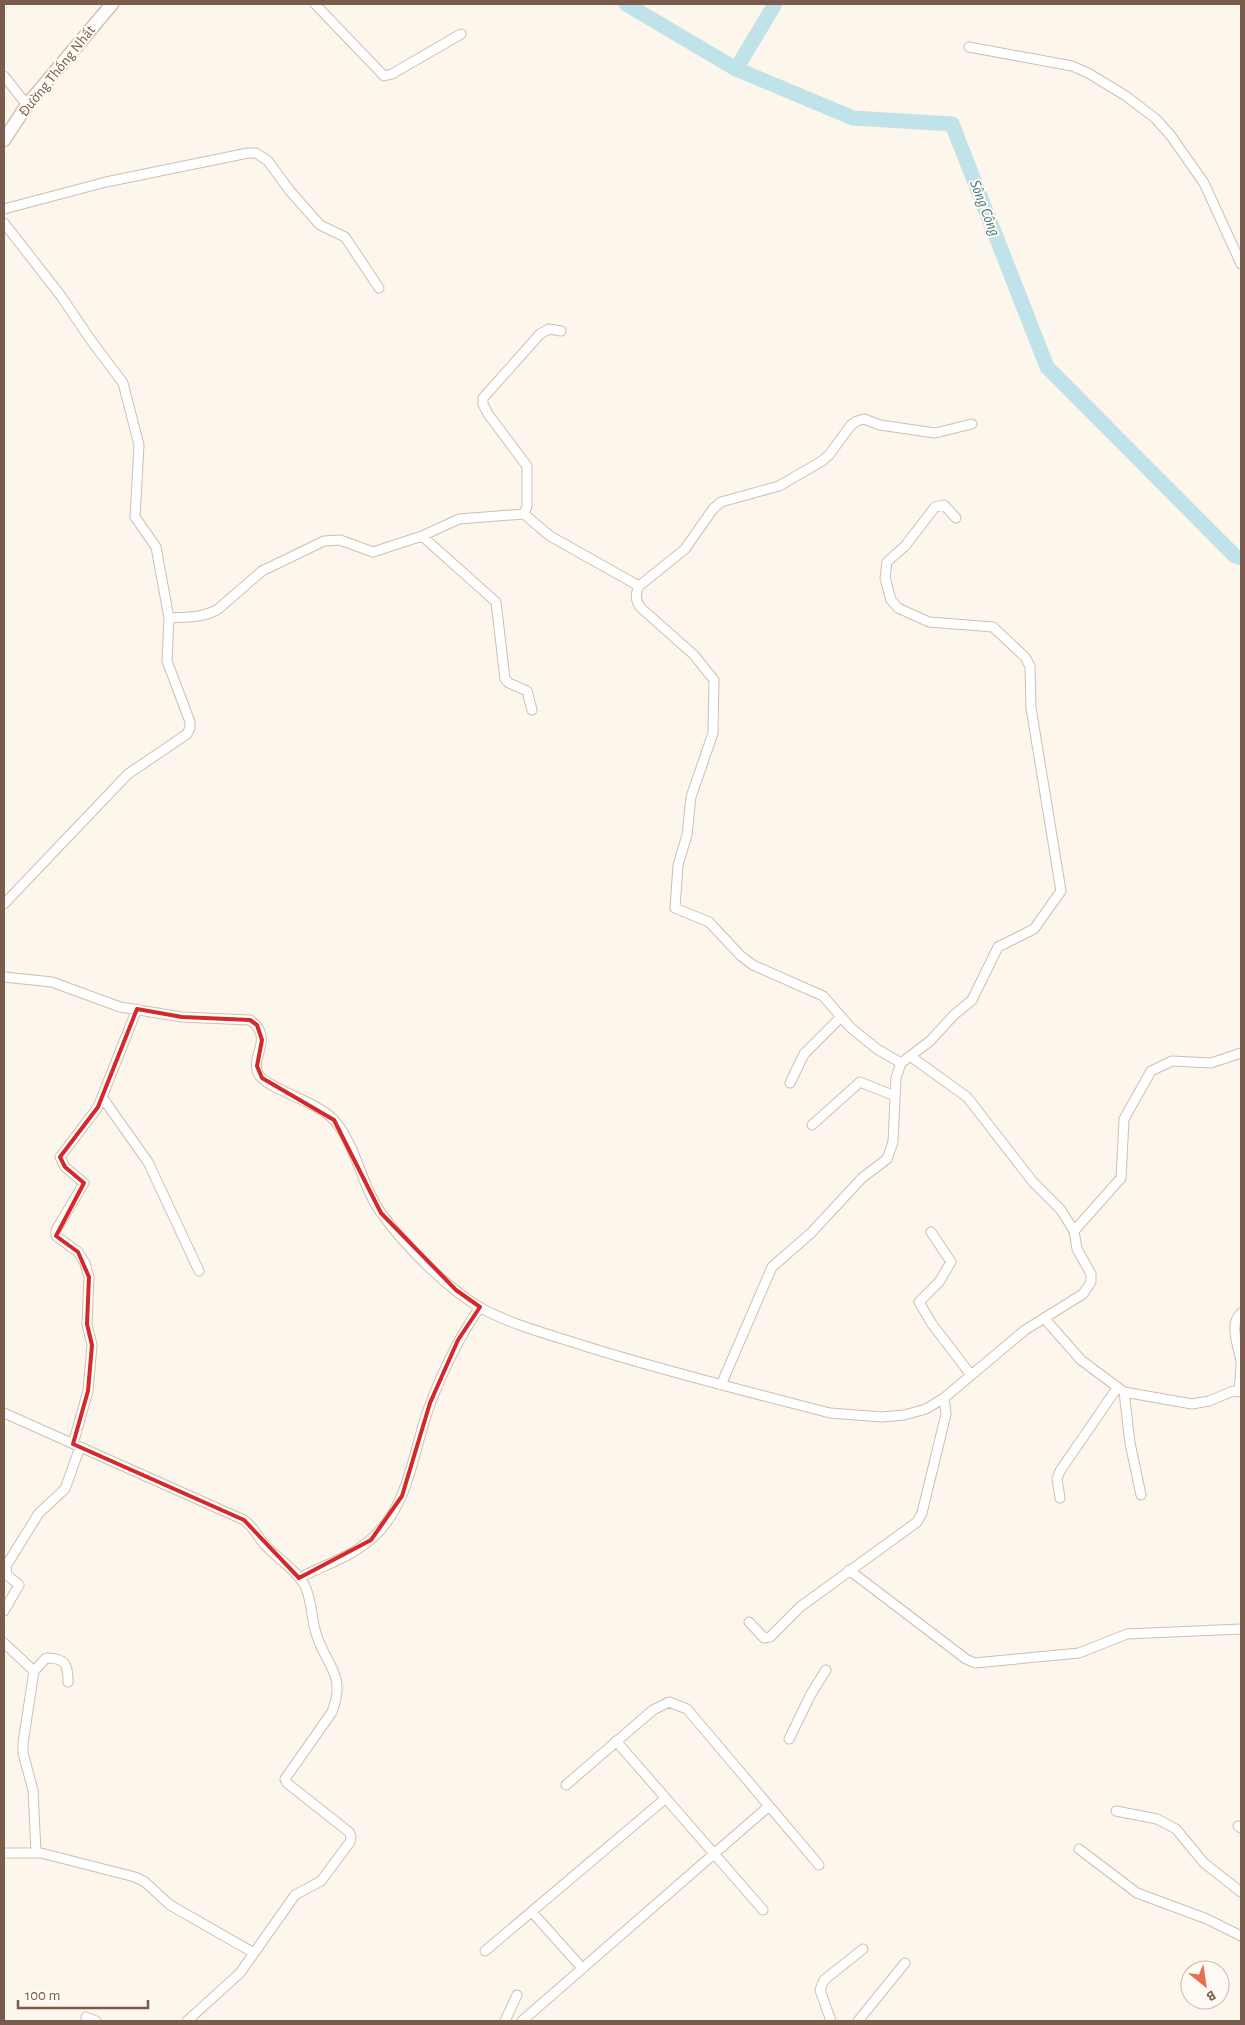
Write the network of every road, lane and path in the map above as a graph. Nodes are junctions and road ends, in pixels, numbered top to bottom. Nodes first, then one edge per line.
1 (112, 4) edge
2 (315, 4) edge
3 (461, 34) dead end
4 (969, 47) dead end
5 (4, 76) edge
6 (27, 105) junction
7 (4, 140) edge
8 (4, 209) edge
9 (4, 223) edge
10 (1241, 264) edge
11 (380, 288) dead end
12 (561, 330) dead end
13 (972, 424) dead end
14 (524, 514) junction
15 (956, 518) dead end
16 (422, 536) junction
17 (639, 586) junction
18 (169, 618) junction
19 (532, 710) dead end
20 (4, 904) edge
21 (4, 977) edge
22 (137, 1010) junction
23 (841, 1017) junction
24 (1241, 1053) edge
25 (910, 1056) junction
26 (902, 1063) junction
27 (790, 1083) dead end
28 (895, 1096) junction
29 (102, 1097) junction
30 (812, 1125) dead end
31 (1074, 1231) junction
32 (931, 1232) dead end
33 (199, 1270) dead end
34 (480, 1307) junction
35 (1241, 1313) edge
36 (1044, 1318) junction
37 (971, 1375) junction
38 (721, 1385) junction
39 (1120, 1390) junction
40 (1240, 1391) edge
41 (944, 1398) junction
42 (4, 1413) edge
43 (77, 1445) junction
44 (1141, 1495) dead end
45 (1060, 1498) dead end
46 (849, 1570) junction
47 (300, 1578) junction
48 (4, 1611) edge
49 (750, 1622) dead end
50 (1241, 1629) edge
51 (4, 1643) edge
52 (826, 1670) dead end
53 (34, 1671) junction
54 (68, 1682) dead end
55 (789, 1739) dead end
56 (616, 1740) junction
57 (566, 1785) dead end
58 (666, 1798) junction
59 (769, 1806) junction
60 (1116, 1811) dead end
61 (1079, 1849) dead end
62 (36, 1852) junction
63 (4, 1853) edge
64 (715, 1854) junction
65 (820, 1865) dead end
66 (1241, 1892) edge
67 (764, 1910) dead end
68 (532, 1912) junction
69 (1241, 1936) edge
70 (863, 1949) dead end
71 (485, 1951) dead end
72 (254, 1953) junction
73 (905, 1963) dead end
74 (582, 1968) junction
75 (516, 1995) dead end
76 (86, 2017) dead end
77 (96, 2021) edge
78 (187, 2021) edge
79 (505, 2021) edge
80 (522, 2021) edge
81 (831, 2021) edge
82 (858, 2021) edge

1 - 6 street, Đường Thống Nhất
2 - 3 street
4 - 10 street
5 - 6 street
6 - 7 street, Đường Thống Nhất
8 - 11 street
9 - 18 street
12 - 14 street
13 - 17 street
14 - 16 street
14 - 17 street
15 - 25 street
16 - 18 street
16 - 19 street
17 - 23 street
18 - 20 street
21 - 22 street
22 - 29 street
22 - 34 street
23 - 26 street
23 - 27 street
24 - 31 street
25 - 26 street
25 - 31 street
26 - 28 street
28 - 30 street
28 - 38 street
29 - 33 street
29 - 43 street
31 - 36 street
32 - 37 street
34 - 38 street
34 - 47 street
35 - 40 street
36 - 37 street
36 - 39 street
37 - 41 street
38 - 41 street
39 - 40 street
39 - 44 street
39 - 45 street
41 - 46 street
42 - 43 street
43 - 47 street
43 - 48 street
46 - 49 street
46 - 50 street
47 - 72 street
51 - 53 street
52 - 55 street
53 - 54 street
53 - 62 street
56 - 57 street
56 - 58 street
56 - 59 street
58 - 64 street
58 - 68 street
59 - 64 street
59 - 65 street
60 - 66 street
61 - 69 street
62 - 63 street
62 - 72 street
64 - 67 street
64 - 74 street
68 - 71 street
68 - 74 street
70 - 81 street
72 - 78 street
73 - 82 street
74 - 80 street
75 - 79 street
76 - 77 street

